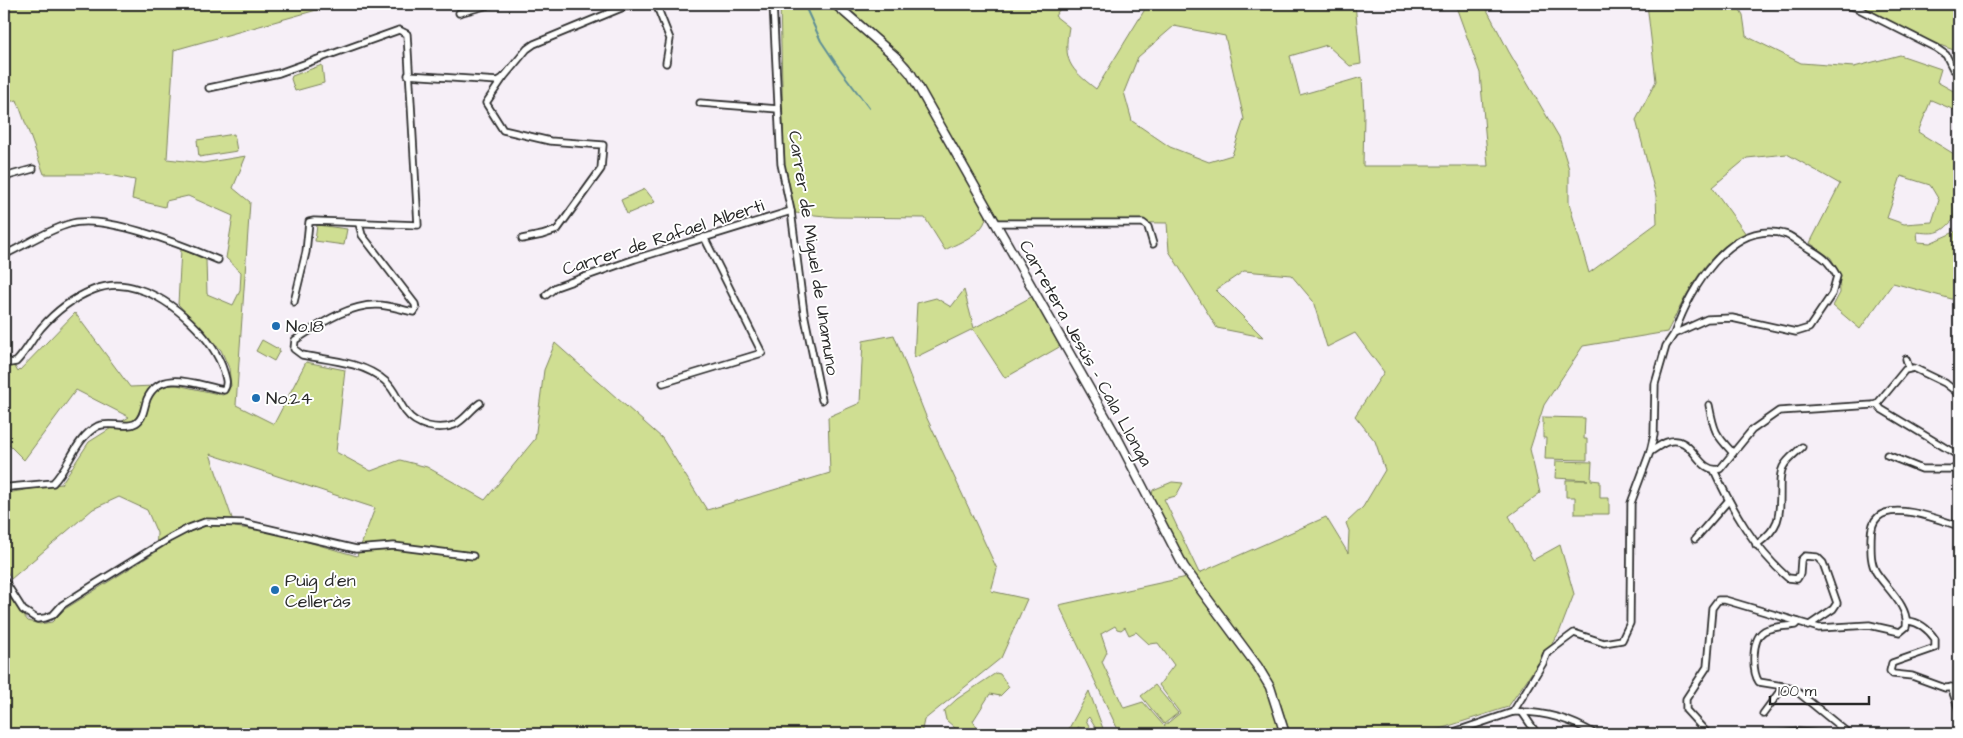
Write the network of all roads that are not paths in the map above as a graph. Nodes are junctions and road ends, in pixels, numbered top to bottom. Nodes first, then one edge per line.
1 (492, 4) edge
2 (631, 4) edge
3 (656, 4) edge
4 (773, 4) edge
5 (835, 4) edge
6 (1743, 4) edge
7 (459, 13) dead end
8 (666, 63) dead end
9 (1959, 73) edge
10 (408, 75) junction
11 (503, 78) junction
12 (209, 88) dead end
13 (700, 103) dead end
14 (778, 109) junction
15 (33, 169) dead end
16 (4, 177) edge
17 (791, 211) junction
18 (996, 223) junction
19 (360, 224) junction
20 (4, 237) edge
21 (704, 238) junction
22 (522, 239) dead end
23 (1153, 244) dead end
24 (6, 254) junction
25 (218, 260) dead end
26 (4, 265) edge
27 (546, 295) dead end
28 (294, 302) dead end
29 (1674, 334) junction
30 (4, 358) edge
31 (1906, 359) dead end
32 (1909, 368) junction
33 (663, 383) dead end
34 (1959, 394) edge
35 (822, 400) dead end
36 (480, 403) dead end
37 (1877, 404) junction
38 (1709, 405) dead end
39 (1802, 447) dead end
40 (1650, 452) junction
41 (1733, 453) junction
42 (1887, 455) dead end
43 (1959, 456) edge
44 (1714, 470) junction
45 (1959, 470) edge
46 (4, 490) edge
47 (1728, 501) junction
48 (1959, 526) edge
49 (1695, 539) dead end
50 (1756, 545) junction
51 (473, 556) dead end
52 (4, 580) edge
53 (1908, 621) junction
54 (1798, 622) junction
55 (1808, 626) junction
56 (1784, 687) junction
57 (1951, 687) junction
58 (1959, 687) edge
59 (1959, 710) edge
60 (1513, 712) junction
61 (1522, 712) junction
62 (1763, 714) dead end
63 (1285, 734) edge
64 (1448, 734) edge
65 (1537, 734) edge
66 (1595, 734) edge
67 (1708, 734) edge
68 (1780, 734) edge
69 (1824, 734) edge
70 (1849, 734) edge

1 - 7 street
2 - 11 street
3 - 8 street
4 - 14 street, Carrer de Miguel de Unamuno
5 - 18 main road, Carretera Jesús - Cala Llonga
6 - 9 street
10 - 11 street
10 - 12 street
10 - 19 street
11 - 22 street
13 - 14 street, Carrer de Miguel de Unamuno
14 - 17 street, Carrer de Miguel de Unamuno
15 - 16 street
17 - 21 street, Carrer de Rafael Alberti
17 - 35 street, Carrer de Miguel de Unamuno
18 - 23 street
18 - 63 main road, Carretera Jesús - Cala Llonga
19 - 28 street
19 - 36 street
20 - 24 street
21 - 27 street, Carrer de Rafael Alberti
21 - 33 street
24 - 25 street
24 - 26 street
29 - 29 street
29 - 40 street
30 - 46 street
31 - 32 street
32 - 34 street
32 - 37 street
37 - 41 street
37 - 43 street
38 - 41 street
39 - 50 street
40 - 44 street
40 - 60 street
41 - 44 street
42 - 45 street
44 - 47 street
47 - 49 street
47 - 50 street
48 - 53 street
50 - 55 street
51 - 52 street
53 - 55 street
53 - 57 street
54 - 55 street
54 - 56 street
54 - 67 street
56 - 62 street
56 - 70 street
57 - 58 street
57 - 59 street
60 - 61 street
60 - 64 street
61 - 65 street
61 - 66 street
68 - 69 street

